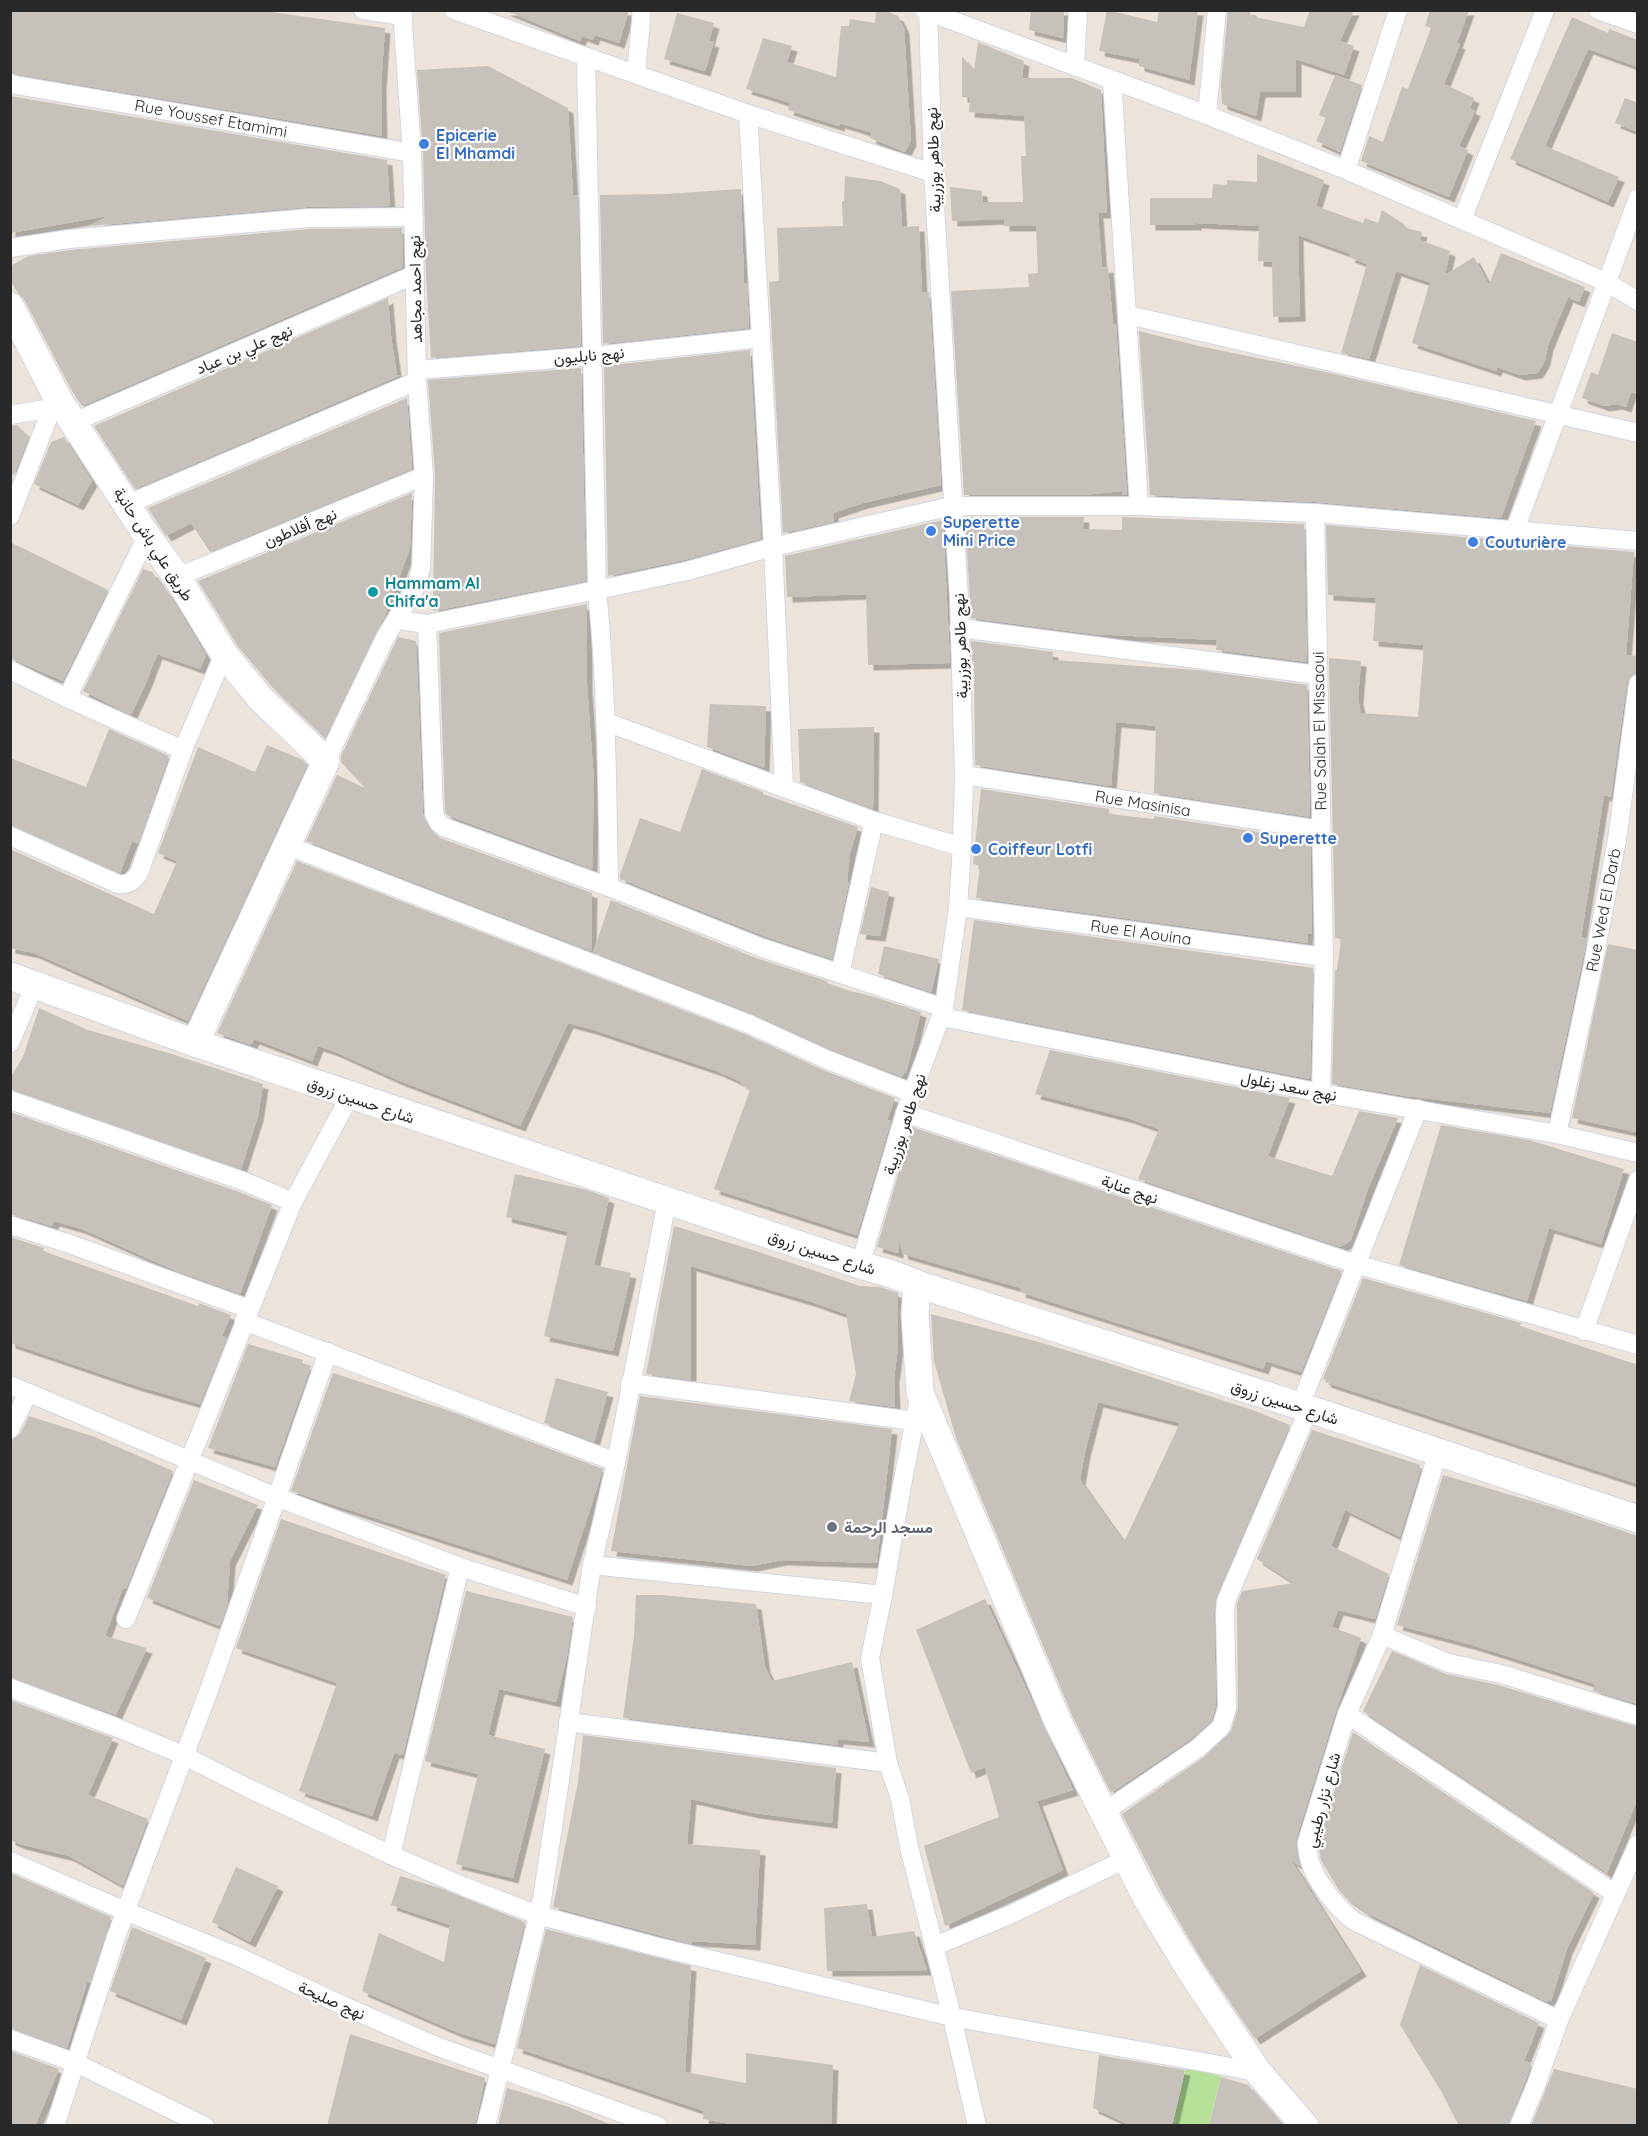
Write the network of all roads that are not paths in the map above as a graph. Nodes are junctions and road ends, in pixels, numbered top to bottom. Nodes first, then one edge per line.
1 (363, 10) edge
2 (454, 10) edge
3 (642, 10) edge
4 (1078, 10) edge
5 (1217, 10) edge
6 (1398, 10) edge
7 (1545, 10) edge
8 (1598, 10) edge
9 (927, 11) edge
10 (403, 13) edge
11 (1638, 24) edge
12 (586, 57) junction
13 (1075, 66) junction
14 (636, 74) junction
15 (1112, 80) junction
16 (10, 84) edge
17 (748, 114) junction
18 (1207, 115) junction
19 (412, 153) junction
20 (1346, 170) junction
21 (933, 173) junction
22 (1638, 198) edge
23 (414, 217) junction
24 (1462, 220) junction
25 (10, 248) edge
26 (414, 275) junction
27 (1606, 282) junction
28 (1638, 301) edge
29 (10, 306) edge
30 (1128, 315) junction
31 (761, 338) junction
32 (593, 356) junction
33 (417, 376) junction
34 (55, 404) junction
35 (1558, 413) junction
36 (10, 415) edge
37 (74, 422) junction
38 (1638, 433) edge
39 (423, 476) junction
40 (128, 504) junction
41 (952, 506) junction
42 (1139, 506) junction
43 (1315, 513) junction
44 (10, 516) edge
45 (1515, 530) junction
46 (147, 536) junction
47 (1638, 541) edge
48 (773, 547) junction
49 (177, 577) junction
50 (597, 590) junction
51 (398, 620) junction
52 (427, 624) junction
53 (959, 628) junction
54 (224, 654) junction
55 (10, 670) edge
56 (1318, 675) junction
57 (1638, 684) edge
58 (67, 698) junction
59 (606, 722) junction
60 (183, 750) junction
61 (326, 761) junction
62 (964, 775) junction
63 (784, 788) junction
64 (874, 821) junction
65 (1321, 831) junction
66 (10, 836) edge
67 (286, 845) junction
68 (962, 847) junction
69 (609, 887) junction
70 (958, 907) junction
71 (1324, 957) junction
72 (840, 974) junction
73 (23, 980) edge
74 (943, 1013) junction
75 (10, 1043) edge
76 (195, 1043) junction
77 (913, 1093) junction
78 (1321, 1093) junction
79 (350, 1096) junction
80 (10, 1101) edge
81 (1418, 1109) junction
82 (905, 1113) junction
83 (1557, 1134) junction
84 (1638, 1153) edge
85 (1638, 1180) edge
86 (667, 1201) junction
87 (293, 1202) junction
88 (10, 1225) edge
89 (1356, 1264) junction
90 (860, 1265) junction
91 (917, 1284) junction
92 (247, 1315) junction
93 (1584, 1331) junction
94 (1638, 1346) edge
95 (328, 1352) junction
96 (630, 1383) junction
97 (10, 1385) edge
98 (28, 1393) junction
99 (920, 1393) junction
100 (1304, 1408) junction
101 (914, 1421) junction
102 (10, 1429) edge
103 (1438, 1452) junction
104 (189, 1460) junction
105 (616, 1462) junction
106 (276, 1497) junction
107 (1638, 1519) edge
108 (592, 1565) junction
109 (460, 1567) junction
110 (884, 1595) junction
111 (587, 1607) junction
112 (126, 1619) dead end
113 (1382, 1635) junction
114 (10, 1688) edge
115 (1347, 1714) junction
116 (1638, 1716) edge
117 (568, 1722) junction
118 (183, 1755) junction
119 (888, 1763) junction
120 (1104, 1812) junction
121 (1638, 1844) edge
122 (392, 1855) junction
123 (1126, 1859) junction
124 (10, 1861) edge
125 (1614, 1893) junction
126 (125, 1911) junction
127 (538, 1915) junction
128 (935, 1946) junction
129 (952, 2018) junction
130 (1559, 2020) junction
131 (10, 2039) edge
132 (76, 2062) junction
133 (501, 2068) junction
134 (1258, 2072) junction
135 (55, 2126) edge
136 (205, 2126) edge
137 (486, 2126) edge
138 (658, 2126) edge
139 (976, 2126) edge
140 (1305, 2126) edge
141 (1519, 2126) edge

1 - 10 street
2 - 12 street
3 - 14 street
4 - 13 street
5 - 18 street
6 - 20 street
7 - 24 street
8 - 11 street
9 - 13 street
9 - 21 street, نهج طاهر بوزريبة
10 - 19 street, نهج احمد مجاهد
12 - 14 street
12 - 32 street
13 - 15 street
14 - 17 street
15 - 18 street
15 - 30 street
16 - 19 street, Rue Youssef Etamimi
17 - 21 street
17 - 31 street
18 - 20 street
19 - 23 street, نهج احمد مجاهد
20 - 24 street
21 - 41 street, نهج طاهر بوزريبة
22 - 27 street
23 - 25 street
23 - 26 street, نهج احمد مجاهد
24 - 27 street
26 - 33 street, نهج احمد مجاهد
26 - 37 street, نهج علي بن عياد
27 - 28 street
27 - 35 street
29 - 34 street, طريق علي باش حانبة
30 - 35 street
30 - 42 street
31 - 32 street, نهج نابليون
31 - 48 street
32 - 33 street, نهج نابليون
32 - 50 street
33 - 39 street, نهج احمد مجاهد
33 - 40 street, نهج نابليون
34 - 36 street
34 - 37 street, طريق علي باش حانبة
34 - 44 street
35 - 38 street
35 - 45 street
37 - 40 street, طريق علي باش حانبة
39 - 49 street, نهج أفلاطون
39 - 51 street, نهج احمد مجاهد
40 - 46 street, طريق علي باش حانبة
41 - 42 street
41 - 48 street
41 - 53 street, نهج طاهر بوزريبة
42 - 43 street
43 - 45 street
43 - 56 street, Rue Salah El Missaoui
45 - 47 street
46 - 49 street, طريق علي باش حانبة
46 - 58 street
48 - 50 street
48 - 63 street
49 - 54 street, طريق علي باش حانبة
50 - 52 street
50 - 59 street
51 - 52 street
51 - 61 street, نهج احمد مجاهد
52 - 69 street, نهج سعد زغلول
53 - 56 street
53 - 62 street, نهج طاهر بوزريبة
54 - 60 street
54 - 61 street, طريق علي باش حانبة
55 - 58 street
56 - 65 street, Rue Salah El Missaoui
57 - 83 street, Rue Wed El Darb
58 - 60 street
59 - 63 street
59 - 69 street
60 - 66 street
61 - 67 street
62 - 65 street, Rue Masinisa
62 - 68 street, نهج طاهر بوزريبة
63 - 64 street
64 - 68 street
64 - 72 street
65 - 71 street, Rue Salah El Missaoui
67 - 76 street
67 - 77 street
68 - 70 street, نهج طاهر بوزريبة
69 - 72 street, نهج سعد زغلول
70 - 71 street, Rue El Aouina
70 - 74 street, نهج طاهر بوزريبة
71 - 78 street, Rue Salah El Missaoui
72 - 74 street, نهج سعد زغلول
73 - 75 street
73 - 76 street, شارع حسين زروق
74 - 77 street, نهج طاهر بوزريبة
74 - 78 street, نهج سعد زغلول
76 - 79 street, شارع حسين زروق
77 - 82 street, نهج طاهر بوزريبة
78 - 81 street, نهج سعد زغلول
79 - 86 street, شارع حسين زروق
79 - 87 street
80 - 87 street
81 - 83 street, نهج سعد زغلول
81 - 89 street
82 - 89 street, نهج عنابة
82 - 90 street, نهج طاهر بوزريبة
83 - 84 street, نهج سعد زغلول
85 - 93 street
86 - 90 street, شارع حسين زروق
86 - 96 street
87 - 92 street
88 - 92 street
89 - 93 street, نهج عنابة
89 - 100 street
90 - 91 street, شارع حسين زروق
91 - 99 street
91 - 100 street, شارع حسين زروق
92 - 95 street
92 - 104 street
93 - 94 street, نهج عنابة
95 - 105 street
95 - 106 street
96 - 101 street
96 - 105 street
97 - 98 street
98 - 102 street
98 - 104 street
99 - 101 street
99 - 120 street
100 - 103 street, شارع حسين زروق
100 - 120 street
101 - 110 street
103 - 107 street, شارع حسين زروق
103 - 113 street, شارع نزار رطيبي
104 - 106 street
104 - 112 street
105 - 108 street
106 - 109 street
106 - 118 street
108 - 110 street
108 - 111 street
109 - 111 street
109 - 122 street
110 - 119 street
111 - 117 street
113 - 115 street, شارع نزار رطيبي
113 - 116 street
114 - 118 street
115 - 125 street
115 - 130 street, شارع نزار رطيبي
117 - 119 street
117 - 127 street
118 - 122 street
118 - 126 street
119 - 128 street
120 - 123 street
121 - 125 street
122 - 127 street
123 - 128 street
123 - 134 street
124 - 126 street, نهج صليحة
125 - 130 street
126 - 132 street
126 - 133 street, نهج صليحة
127 - 129 street
127 - 133 street
128 - 129 street
129 - 134 street
129 - 139 street
130 - 141 street
131 - 132 street
132 - 135 street
132 - 136 street
133 - 137 street
133 - 138 street, نهج صليحة
134 - 140 street

